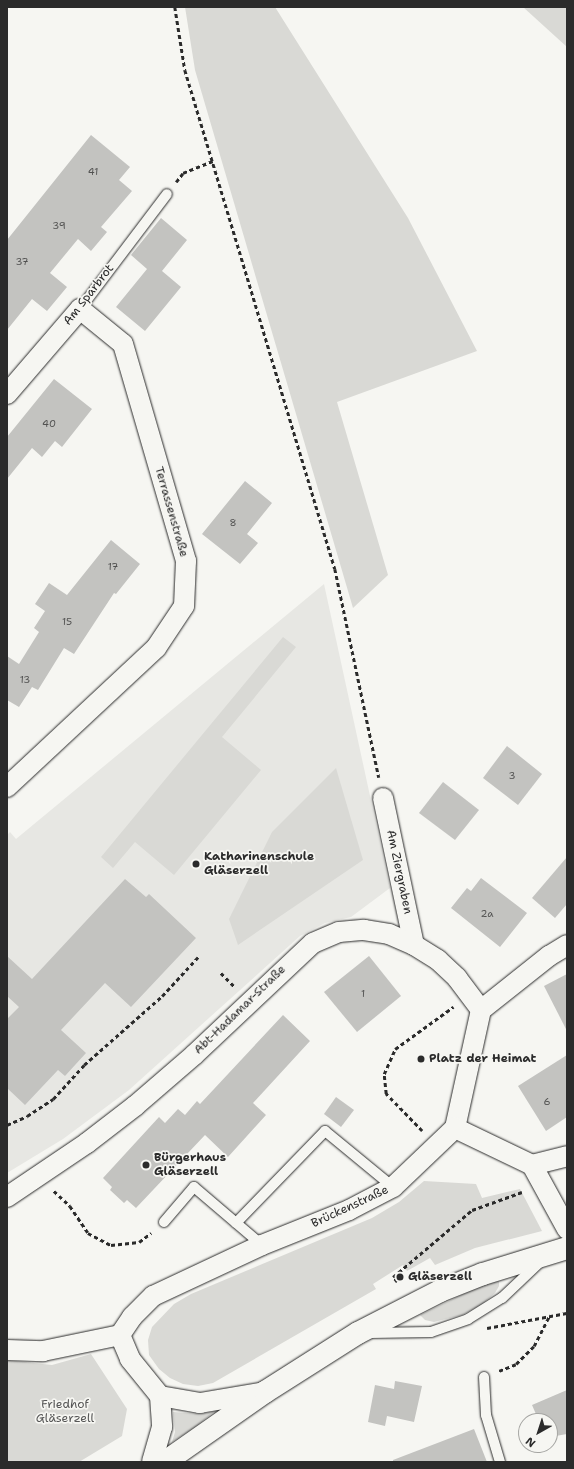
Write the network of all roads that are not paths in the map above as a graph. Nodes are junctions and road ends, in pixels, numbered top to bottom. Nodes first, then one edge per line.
1 (167, 194) road end
2 (80, 308) junction
3 (7, 394) edge
4 (7, 787) edge
5 (384, 798) road end
6 (414, 945) junction
7 (567, 945) edge
8 (476, 1002) junction
9 (455, 1128) junction
10 (567, 1156) edge
11 (532, 1165) junction
12 (393, 1187) junction
13 (7, 1197) edge
14 (164, 1222) road end
15 (236, 1223) junction
16 (567, 1229) edge
17 (262, 1246) junction
18 (559, 1250) edge
19 (358, 1333) junction
20 (120, 1335) junction
21 (7, 1350) edge
22 (484, 1377) road end
23 (265, 1392) junction
24 (160, 1396) junction
25 (152, 1462) edge
26 (165, 1462) edge
27 (500, 1462) edge

1 - 2 lane, Am Sparbrot
2 - 3 street, Am Sparbrot
2 - 4 street, Terrassenstraße
5 - 6 street, Am Ziergraben
6 - 8 street, Abt-Hadamar-Straße
6 - 13 street, Abt-Hadamar-Straße
7 - 8 street
8 - 9 street
9 - 11 street
9 - 12 street, Brückenstraße
10 - 11 street
11 - 16 street
12 - 15 lane
12 - 17 street, Brückenstraße
14 - 15 lane
15 - 17 lane
17 - 20 street, Brückenstraße
18 - 19 main road
18 - 19 lane
19 - 23 main road
20 - 21 street
20 - 24 street
22 - 27 lane
23 - 24 street
23 - 26 main road
24 - 25 street

